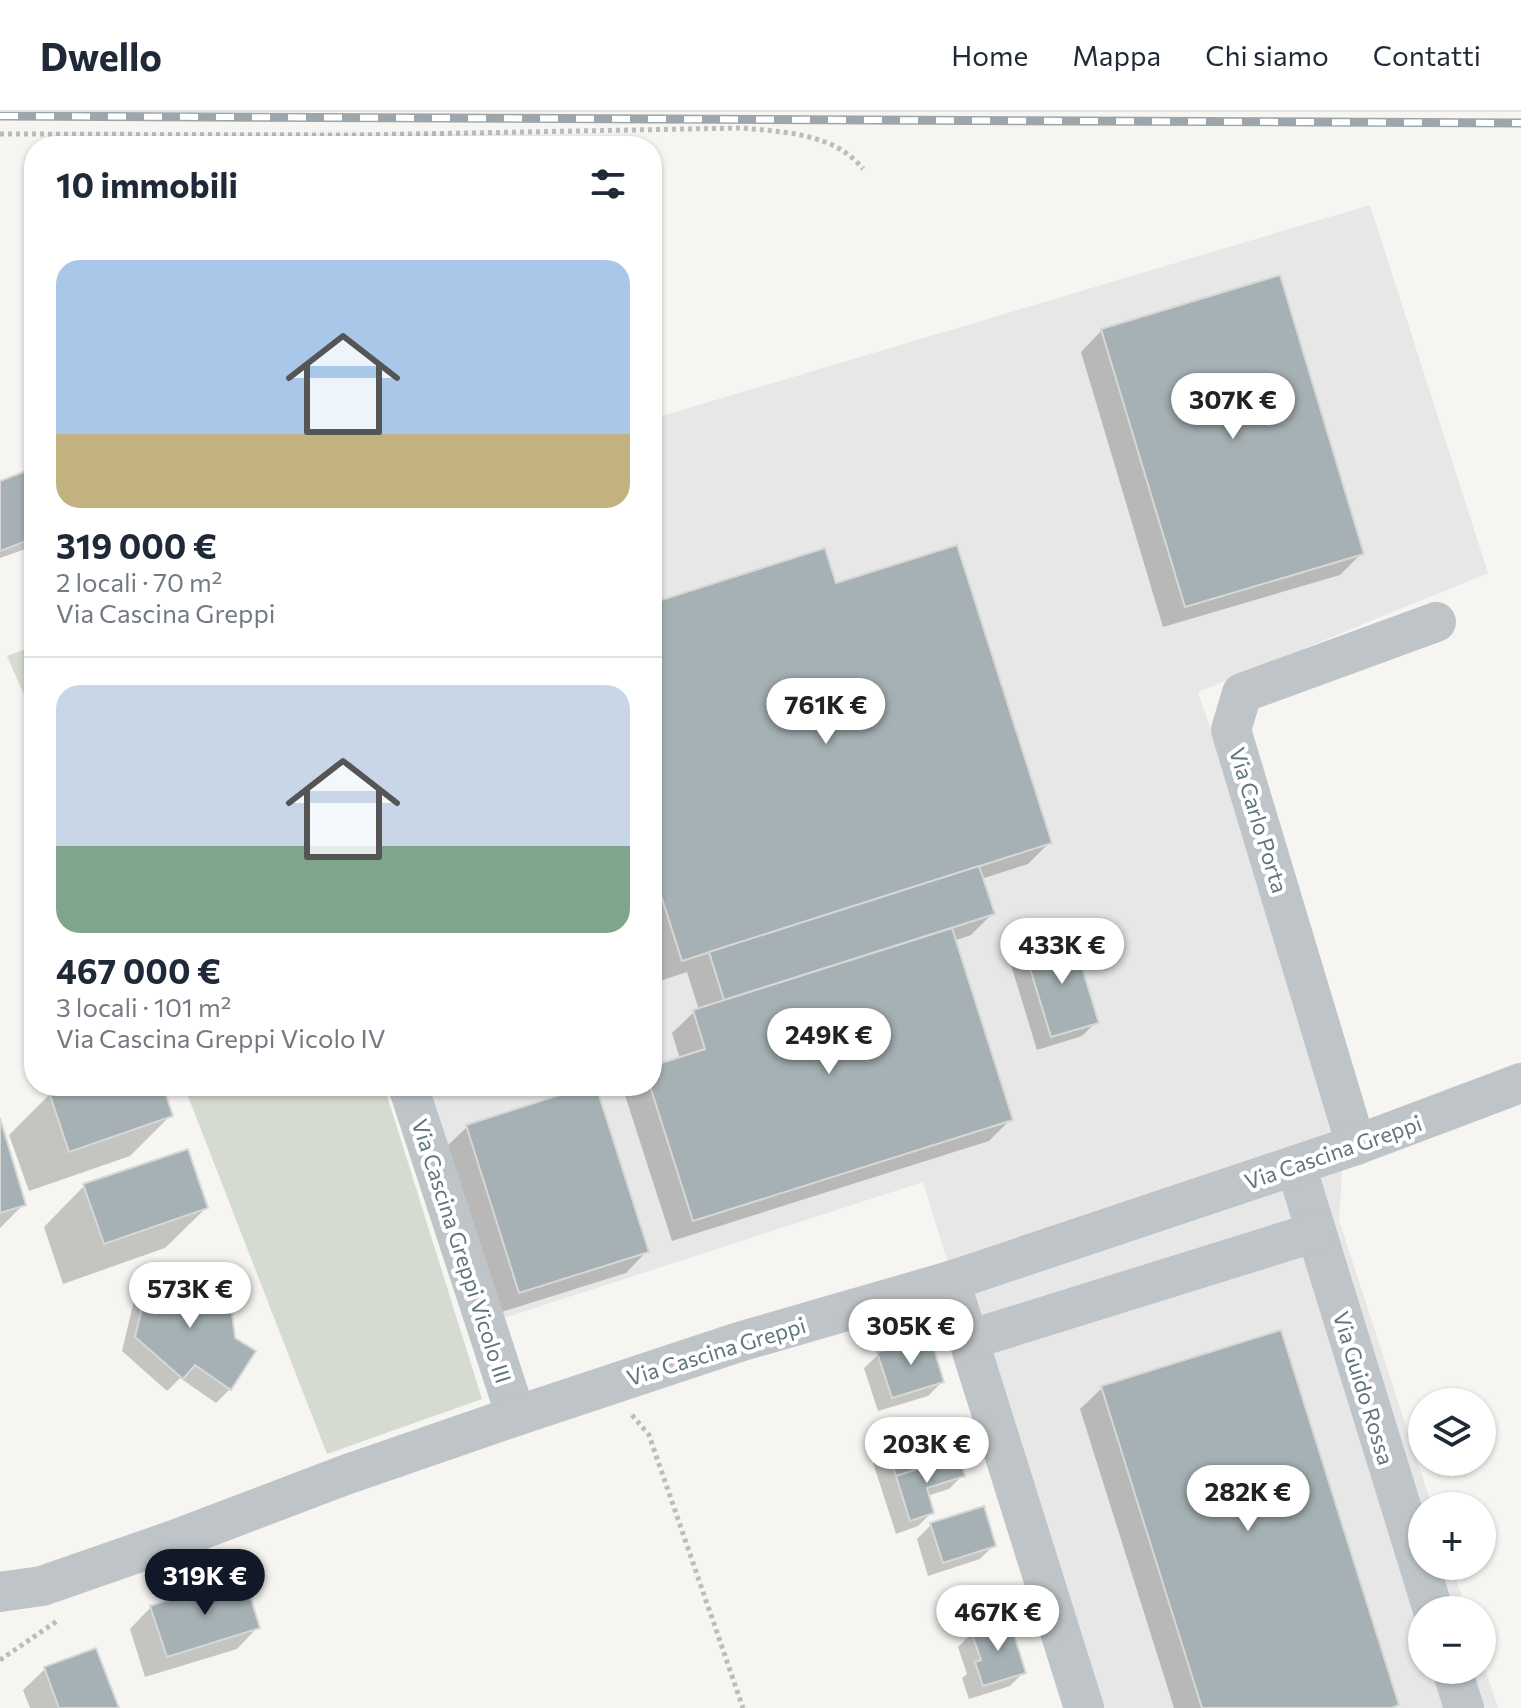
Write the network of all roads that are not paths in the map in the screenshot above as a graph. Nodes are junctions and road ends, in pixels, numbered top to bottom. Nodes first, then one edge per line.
1 (1436, 622) dead end
2 (1521, 1083) edge
3 (411, 1096) edge
4 (1356, 1145) junction
5 (1296, 1166) junction
6 (1316, 1232) junction
7 (950, 1281) junction
8 (969, 1340) junction
9 (516, 1416) junction
10 (1, 1591) edge
11 (1429, 1596) edge
12 (1456, 1684) edge
13 (1084, 1708) edge
14 (1464, 1708) edge

1 - 4 street, Via Carlo Porta
2 - 4 street, Via Cascina Greppi
3 - 9 street, Via Cascina Greppi Vicolo III
4 - 5 street, Via Cascina Greppi
5 - 6 street, Via Guido Rossa
5 - 7 street, Via Cascina Greppi
6 - 8 street
6 - 11 street, Via Guido Rossa
7 - 8 street
7 - 9 street, Via Cascina Greppi
8 - 13 street
9 - 10 street, Via Cascina Greppi
12 - 14 street

